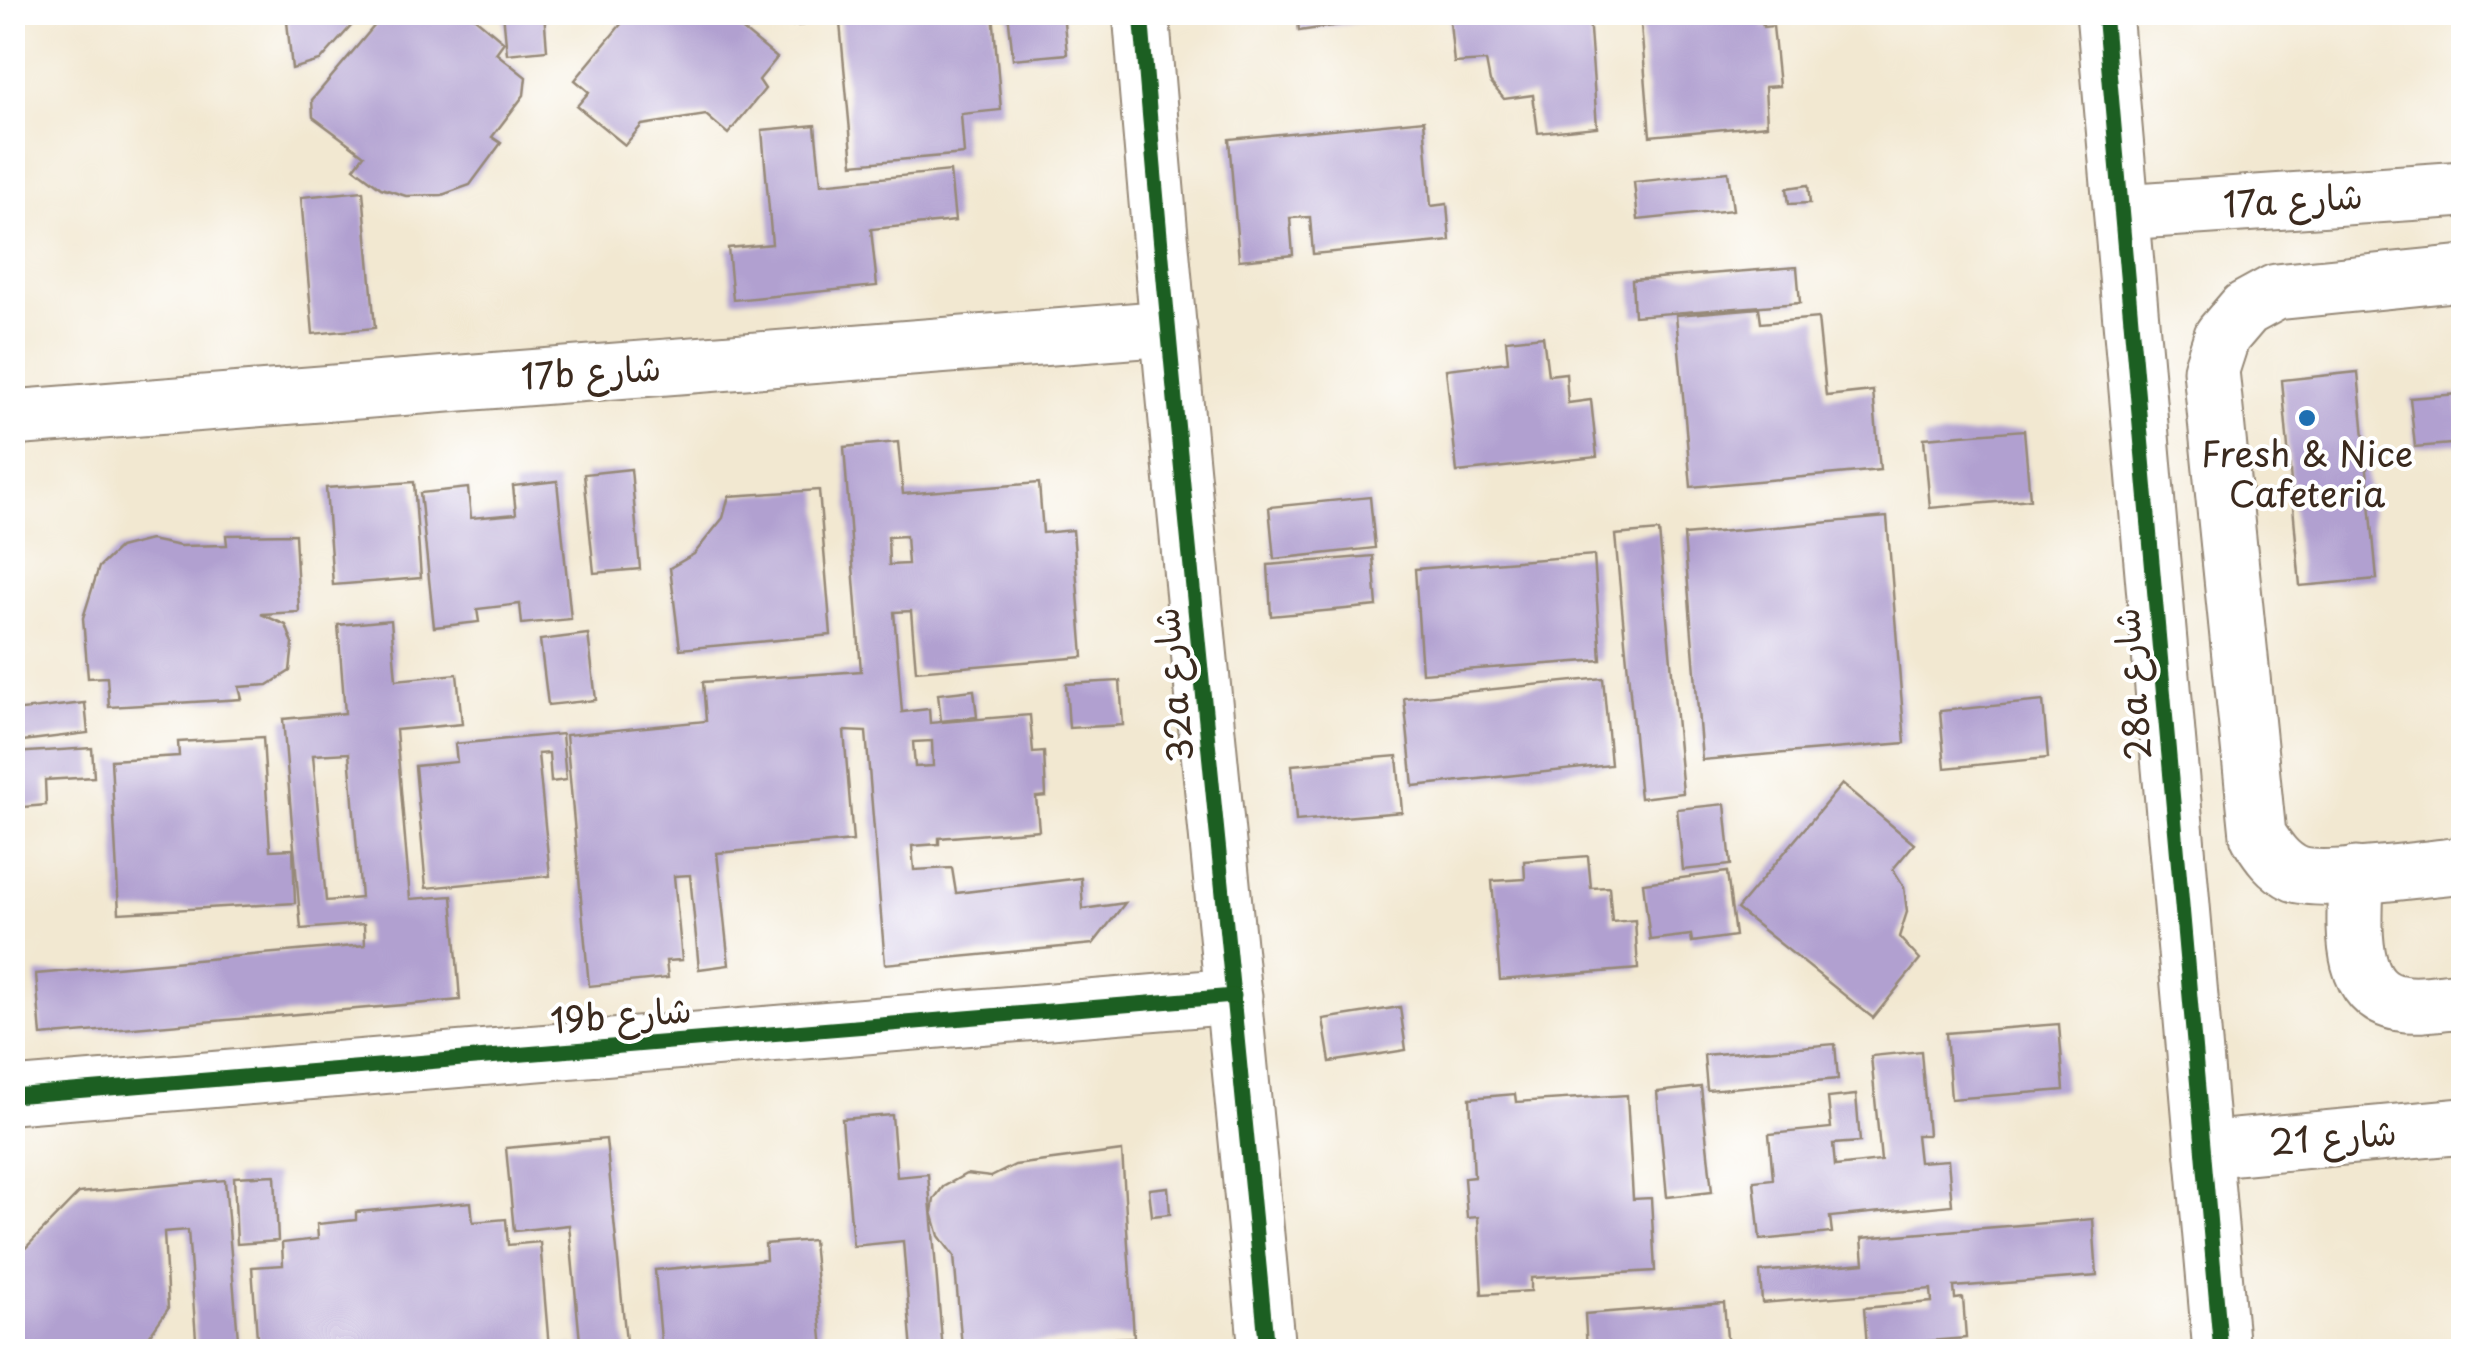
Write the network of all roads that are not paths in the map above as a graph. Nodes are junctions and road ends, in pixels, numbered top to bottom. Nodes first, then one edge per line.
1 (1141, 12) edge
2 (2104, 12) edge
3 (2464, 189) edge
4 (2306, 200) junction
5 (2122, 212) junction
6 (2464, 273) edge
7 (2355, 283) junction
8 (1169, 328) junction
9 (12, 418) edge
10 (2151, 540) junction
11 (2229, 559) junction
12 (2464, 865) edge
13 (2356, 875) junction
14 (1234, 996) junction
15 (2464, 1000) edge
16 (12, 1096) edge
17 (2464, 1126) edge
18 (2203, 1150) junction
19 (1267, 1352) edge
20 (2220, 1352) edge

1 - 8 street, 32a شارع
2 - 5 street, 28a شارع
3 - 4 street, 17a شارع
4 - 5 street, 17a شارع
4 - 7 street
5 - 10 street, 28a شارع
6 - 7 street
7 - 11 street
8 - 9 street, 17b شارع
8 - 14 street, 32a شارع
10 - 11 street
10 - 18 street, 28a شارع
11 - 13 street
12 - 13 street
13 - 15 street
14 - 16 street, 19b شارع
14 - 19 street, 32a شارع
17 - 18 street, شارع 21
18 - 20 street, 28a شارع

